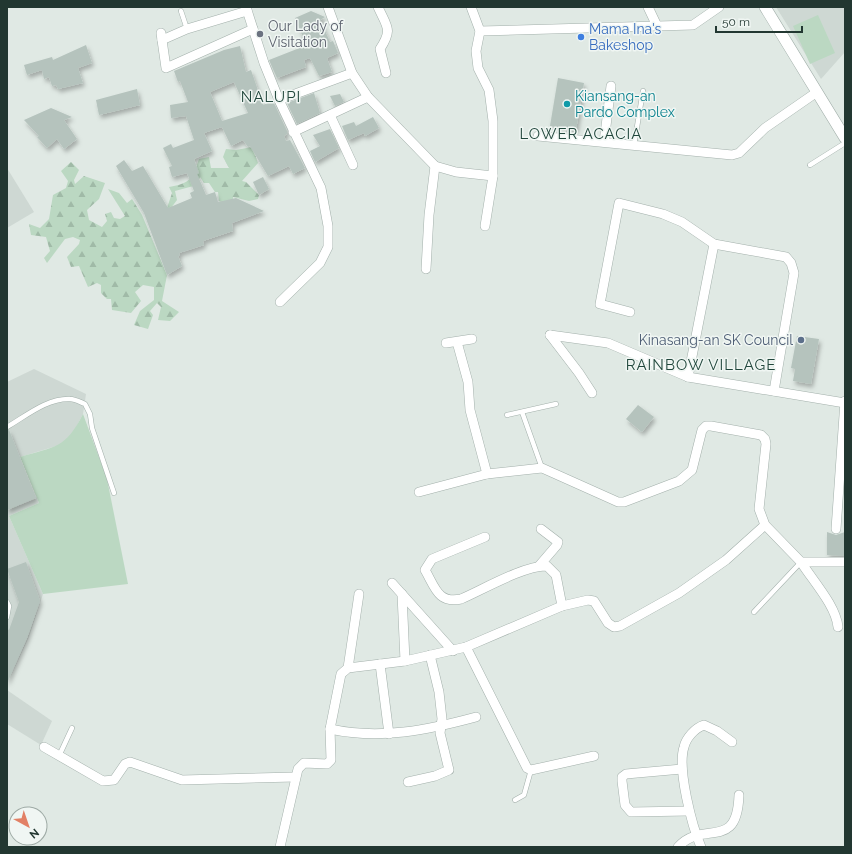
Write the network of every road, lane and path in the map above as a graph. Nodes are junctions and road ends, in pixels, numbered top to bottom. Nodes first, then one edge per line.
1 (378, 7) edge
2 (472, 7) edge
3 (648, 7) edge
4 (719, 7) edge
5 (765, 7) edge
6 (332, 8) edge
7 (247, 9) edge
8 (181, 11) dead end
9 (657, 26) junction
10 (187, 28) junction
11 (253, 29) junction
12 (480, 31) junction
13 (352, 73) junction
14 (386, 73) dead end
15 (612, 86) dead end
16 (643, 91) dead end
17 (817, 92) junction
18 (368, 97) junction
19 (279, 100) junction
20 (330, 115) junction
21 (293, 132) junction
22 (538, 136) dead end
23 (845, 138) edge
24 (604, 142) junction
25 (845, 143) edge
26 (634, 145) junction
27 (353, 165) dead end
28 (810, 165) dead end
29 (435, 166) junction
30 (493, 176) junction
31 (485, 226) dead end
32 (714, 244) junction
33 (426, 269) dead end
34 (280, 302) dead end
35 (630, 312) dead end
36 (472, 339) dead end
37 (457, 342) junction
38 (446, 343) dead end
39 (688, 377) junction
40 (774, 391) junction
41 (592, 393) dead end
42 (845, 402) edge
43 (556, 404) dead end
44 (522, 412) junction
45 (507, 415) dead end
46 (7, 427) edge
47 (542, 468) junction
48 (487, 474) junction
49 (419, 492) dead end
50 (114, 494) dead end
51 (766, 525) junction
52 (541, 529) dead end
53 (836, 529) dead end
54 (485, 537) dead end
55 (801, 562) junction
56 (845, 562) edge
57 (539, 566) junction
58 (392, 583) dead end
59 (359, 594) dead end
60 (402, 594) junction
61 (7, 602) edge
62 (562, 606) junction
63 (754, 612) dead end
64 (7, 617) edge
65 (838, 627) dead end
66 (466, 647) junction
67 (453, 651) junction
68 (430, 655) junction
69 (405, 661) junction
70 (380, 664) junction
71 (348, 668) junction
72 (476, 718) dead end
73 (440, 727) junction
74 (72, 728) dead end
75 (330, 729) junction
76 (389, 734) junction
77 (732, 742) dead end
78 (44, 747) dead end
79 (59, 756) junction
80 (594, 756) dead end
81 (682, 769) junction
82 (531, 770) junction
83 (295, 777) junction
84 (408, 782) dead end
85 (739, 796) dead end
86 (515, 800) dead end
87 (689, 811) junction
88 (696, 836) junction
89 (280, 847) edge
90 (678, 847) edge
91 (701, 847) edge

1 - 14 street
2 - 12 street
3 - 9 street
4 - 9 street
5 - 17 street
6 - 13 street
7 - 10 street
7 - 11 street
8 - 10 lane
9 - 12 street
10 - 11 street
11 - 19 street
12 - 30 street
13 - 18 street
13 - 19 street
15 - 24 street
16 - 26 lane
17 - 23 street
17 - 26 street
18 - 20 street
18 - 29 street
19 - 21 street
20 - 21 street
20 - 27 street
21 - 34 street
22 - 24 street
24 - 26 street
25 - 28 lane
29 - 30 street
29 - 33 street
30 - 31 street
32 - 35 street
32 - 39 street
32 - 40 street
36 - 37 street
37 - 38 street
37 - 48 street
39 - 40 street
39 - 41 street
40 - 42 street
42 - 53 street
43 - 44 lane
44 - 45 lane
44 - 47 lane
46 - 50 lane
47 - 48 street
47 - 51 street
48 - 49 street
51 - 55 street
51 - 62 street
52 - 57 street
54 - 57 street
55 - 56 street
55 - 63 lane
55 - 65 street
57 - 62 street
58 - 60 street
59 - 71 street
60 - 67 street
60 - 69 street
61 - 64 lane
62 - 66 street
66 - 67 street
66 - 82 street
67 - 68 street
68 - 69 street
68 - 73 street
69 - 70 street
70 - 71 street
70 - 76 street
71 - 75 street
72 - 73 street
73 - 76 street
73 - 84 street
74 - 79 lane
75 - 76 street
75 - 83 street
77 - 81 street
78 - 79 street
79 - 83 street
80 - 82 street
81 - 87 street
81 - 87 street
82 - 86 lane
83 - 89 street
85 - 88 street
87 - 88 street
88 - 90 street
88 - 91 street

